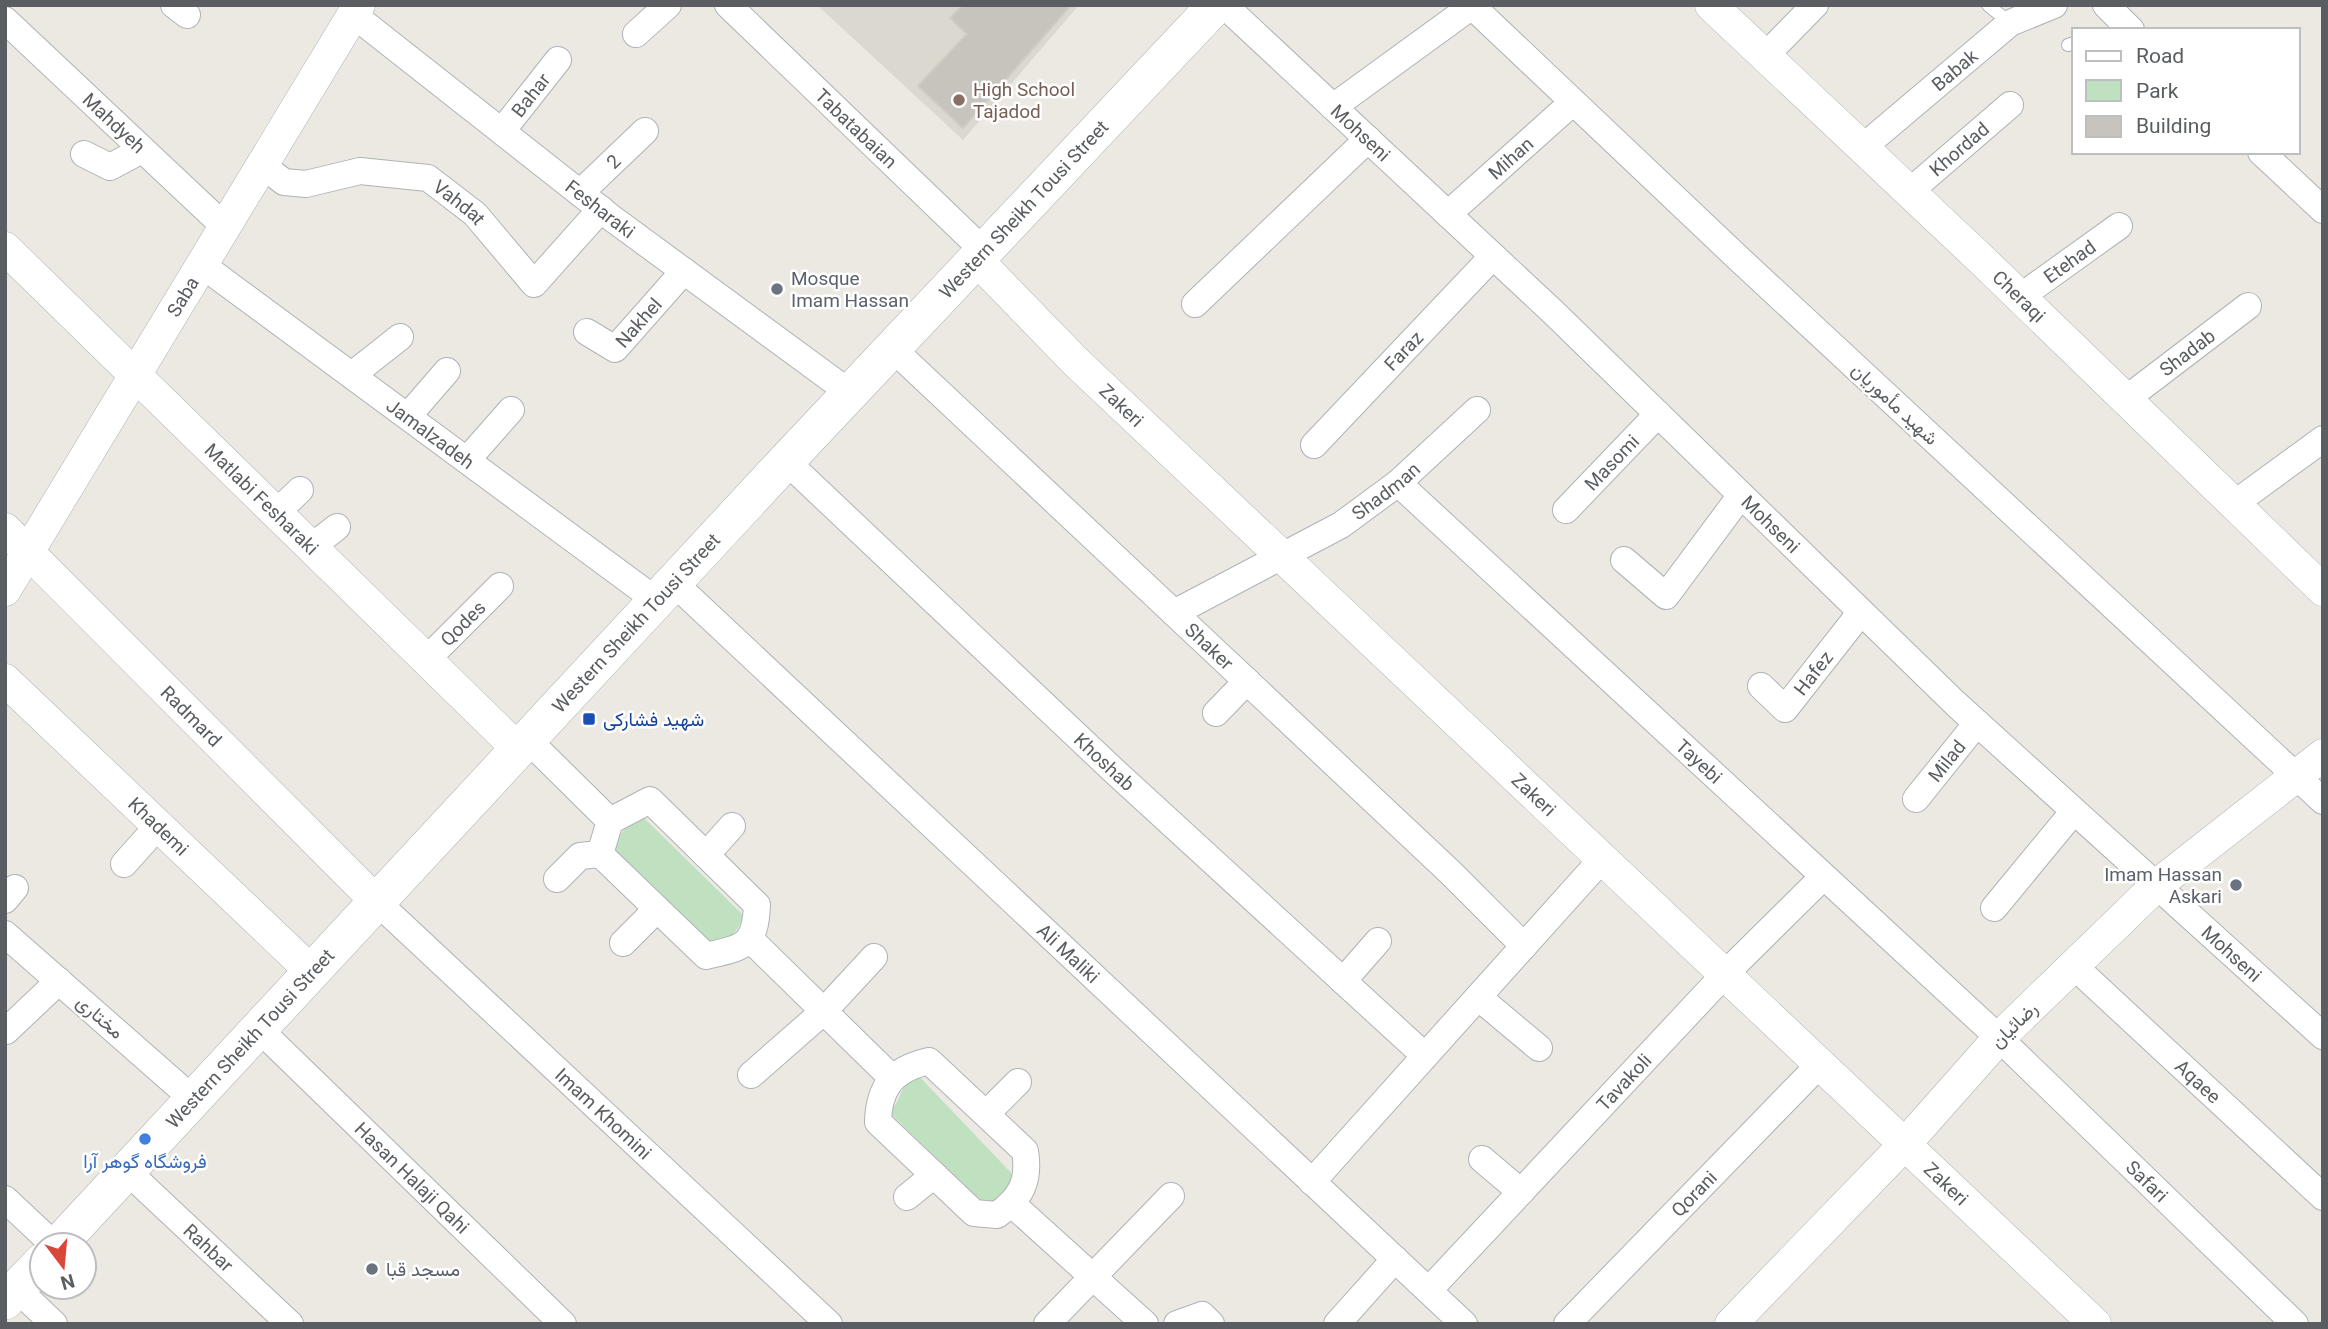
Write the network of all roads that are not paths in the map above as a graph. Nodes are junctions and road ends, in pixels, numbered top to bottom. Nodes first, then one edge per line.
1 (668, 5) edge
2 (728, 5) edge
3 (1216, 5) edge
4 (1224, 5) edge
5 (1711, 5) edge
6 (1815, 5) edge
7 (1988, 5) edge
8 (2054, 5) edge
9 (2106, 5) edge
10 (1471, 6) edge
11 (357, 10) edge
12 (5, 20) edge
13 (2010, 23) junction
14 (2123, 28) edge
15 (636, 34) dead end
16 (1765, 56) junction
17 (558, 60) dead end
18 (1573, 102) junction
19 (2010, 105) dead end
20 (1333, 107) junction
21 (502, 131) junction
22 (645, 131) dead end
23 (1368, 139) junction
24 (1862, 148) junction
25 (142, 150) junction
26 (2263, 154) edge
27 (84, 155) dead end
28 (262, 166) junction
29 (1909, 192) junction
30 (591, 201) junction
31 (2323, 210) edge
32 (1448, 214) junction
33 (2119, 226) dead end
34 (225, 227) junction
35 (5, 248) edge
36 (980, 256) junction
37 (1493, 256) junction
38 (202, 265) junction
39 (684, 271) junction
40 (2020, 298) junction
41 (1195, 304) dead end
42 (2248, 306) dead end
43 (587, 332) dead end
44 (401, 337) dead end
45 (893, 349) junction
46 (447, 370) dead end
47 (352, 375) junction
48 (134, 377) junction
49 (850, 393) junction
50 (2126, 400) junction
51 (511, 410) dead end
52 (1477, 410) dead end
53 (1658, 414) junction
54 (408, 416) junction
55 (2323, 439) edge
56 (1314, 445) dead end
57 (467, 460) junction
58 (786, 461) junction
59 (1398, 483) junction
60 (300, 490) dead end
61 (1741, 495) junction
62 (2234, 504) junction
63 (1566, 510) dead end
64 (275, 514) junction
65 (337, 527) dead end
66 (5, 529) edge
67 (310, 548) junction
68 (29, 551) junction
69 (1283, 558) junction
70 (1624, 560) dead end
71 (500, 586) dead end
72 (5, 590) edge
73 (2323, 590) edge
74 (665, 592) junction
75 (1861, 612) junction
76 (1174, 613) junction
77 (426, 660) junction
78 (5, 680) edge
79 (1247, 681) junction
80 (1761, 686) dead end
81 (1216, 713) dead end
82 (1977, 723) junction
83 (523, 745) junction
84 (2323, 755) edge
85 (2296, 776) junction
86 (1916, 799) dead end
87 (2323, 800) edge
88 (2074, 811) junction
89 (610, 821) junction
90 (158, 826) junction
91 (732, 826) dead end
92 (600, 854) junction
93 (706, 855) junction
94 (1602, 859) junction
95 (124, 864) dead end
96 (1824, 877) junction
97 (557, 879) dead end
98 (2157, 885) junction
99 (377, 902) junction
100 (1994, 908) dead end
101 (657, 909) junction
102 (5, 934) edge
103 (750, 939) junction
104 (1378, 941) dead end
105 (623, 943) dead end
106 (1524, 946) junction
107 (874, 957) dead end
108 (2075, 967) junction
109 (312, 972) junction
110 (1725, 974) junction
111 (59, 981) junction
112 (1343, 981) junction
113 (1478, 997) junction
114 (824, 1012) junction
115 (260, 1030) junction
116 (6, 1031) edge
117 (2323, 1036) edge
118 (1999, 1038) junction
119 (1539, 1048) dead end
120 (1425, 1056) junction
121 (1820, 1064) junction
122 (751, 1075) dead end
123 (891, 1077) junction
124 (1018, 1082) dead end
125 (194, 1100) junction
126 (986, 1114) junction
127 (1906, 1143) junction
128 (1482, 1159) dead end
129 (127, 1171) junction
130 (934, 1175) junction
131 (1312, 1182) junction
132 (1521, 1192) junction
133 (1171, 1196) dead end
134 (907, 1197) dead end
135 (2323, 1197) edge
136 (5, 1199) edge
137 (1012, 1204) junction
138 (40, 1231) edge
139 (69, 1231) edge
140 (1395, 1259) junction
141 (28, 1277) edge
142 (1094, 1278) junction
143 (1429, 1290) junction
144 (11, 1295) edge
145 (2079, 1318) edge
146 (54, 1324) edge
147 (290, 1324) edge
148 (564, 1324) edge
149 (829, 1324) edge
150 (1047, 1324) edge
151 (1145, 1324) edge
152 (1177, 1324) edge
153 (1211, 1324) edge
154 (1337, 1324) edge
155 (1464, 1324) edge
156 (1567, 1324) edge
157 (1731, 1324) edge
158 (2295, 1324) edge

1 - 15 street
2 - 36 street, Tabatabaian
3 - 36 main road, Western Sheikh Tousi Street
4 - 20 street, Mohseni
5 - 16 street, Cheraqi
6 - 16 street
7 - 13 lane
8 - 13 street, Babak
9 - 14 street
10 - 18 street, شهید مأموریان
10 - 20 street
11 - 21 street, Fesharaki
11 - 28 street, Saba
12 - 25 street, Mahdyeh
13 - 24 street, Babak
16 - 24 street, Cheraqi
17 - 21 street, Bahar
18 - 32 street, Mihan
18 - 85 street, شهید مأموریان
19 - 29 street, Khordad
20 - 23 street, Mohseni
21 - 30 street, Fesharaki
22 - 30 street, 2
23 - 32 street, Mohseni
23 - 41 street
24 - 29 street, Cheraqi
25 - 27 street
25 - 34 street, Mahdyeh
26 - 31 street
28 - 30 street, Vahdat
28 - 34 street, Saba
29 - 40 street, Cheraqi
30 - 39 street, Fesharaki
32 - 37 street, Mohseni
33 - 40 street, Etehad
34 - 38 street, Saba
35 - 48 street, Matlabi Fesharaki
36 - 45 main road, Western Sheikh Tousi Street
36 - 69 street, Zakeri
37 - 53 street, Mohseni
37 - 56 street, Faraz
38 - 47 street, Jamalzadeh
38 - 48 street, Saba
39 - 43 street, Nakhel
39 - 49 street, Fesharaki
40 - 50 street, Cheraqi
42 - 50 street, Shadab
44 - 47 street
45 - 49 main road, Western Sheikh Tousi Street
45 - 76 street, Shaker
46 - 54 street
47 - 54 street, Jamalzadeh
48 - 64 street, Matlabi Fesharaki
48 - 68 street, Saba
49 - 58 main road, Western Sheikh Tousi Street
50 - 62 street, Cheraqi
51 - 57 street
52 - 59 street, Shadman
53 - 61 street, Mohseni
53 - 63 street, Masomi
54 - 57 street, Jamalzadeh
55 - 62 street
57 - 74 street, Jamalzadeh
58 - 74 main road, Western Sheikh Tousi Street
58 - 112 street, Khoshab
59 - 69 street, Shadman
59 - 96 street, Tayebi
60 - 64 street
61 - 70 street
61 - 75 street, Mohseni
62 - 73 street, Cheraqi
64 - 67 street, Matlabi Fesharaki
65 - 67 street
66 - 68 street, Radmard
67 - 77 street, Matlabi Fesharaki
68 - 72 street, Saba
68 - 99 street, Radmard
69 - 76 street, Shadman
69 - 94 street, Zakeri
71 - 77 street, Qodes
74 - 83 main road, Western Sheikh Tousi Street
74 - 131 street, Ali Maliki
75 - 80 street, Hafez
75 - 82 street, Mohseni
76 - 79 street, Shaker
77 - 83 street, Matlabi Fesharaki
78 - 90 street, Khademi
79 - 81 street
79 - 106 street, Shaker
82 - 86 street, Milad
82 - 88 street, Mohseni
83 - 89 street
83 - 99 main road, Western Sheikh Tousi Street
84 - 85 street, رضائیان
85 - 87 street, شهید مأموریان
85 - 98 street, رضائیان
88 - 98 street, Mohseni
88 - 100 street
89 - 92 street
89 - 93 street
90 - 95 street
90 - 109 street, Khademi
91 - 93 street
92 - 97 street
92 - 101 street
93 - 103 street
94 - 106 street
94 - 110 street, Zakeri
96 - 110 street, Tavakoli
96 - 118 street, Tayebi
98 - 108 street, رضائیان
98 - 117 street, Mohseni
99 - 109 main road, Western Sheikh Tousi Street
99 - 149 street, Imam Khomini
101 - 103 street
101 - 105 street
102 - 111 street, مختاری
103 - 114 street
104 - 112 street
106 - 113 street
107 - 114 street
108 - 118 street, رضائیان
108 - 135 street, Aqaee
109 - 115 main road, Western Sheikh Tousi Street
110 - 121 street, Zakeri
110 - 132 street, Tavakoli
111 - 116 street
111 - 125 street, مختاری
112 - 120 street, Khoshab
113 - 119 street
113 - 120 street
114 - 122 street
114 - 123 street
115 - 125 main road, Western Sheikh Tousi Street
115 - 148 street, Hasan Halaji Qahi
118 - 127 street, رضائیان
118 - 158 street, Safari
120 - 131 street
121 - 127 street, Zakeri
121 - 156 street, Qorani
123 - 126 street
123 - 130 street
124 - 126 street
125 - 129 main road, Western Sheikh Tousi Street
126 - 137 street
127 - 145 street, Zakeri
127 - 157 street, رضائیان
128 - 132 street
129 - 139 main road, Western Sheikh Tousi Street
129 - 147 street, Rahbar
130 - 134 street
130 - 137 street
131 - 140 street, Ali Maliki
132 - 143 street, Tavakoli
133 - 142 street
136 - 138 street
137 - 142 street
140 - 143 street, Ali Maliki
140 - 154 street
141 - 144 main road
142 - 150 street
142 - 151 street
143 - 155 street, Ali Maliki
144 - 146 street
152 - 153 street

